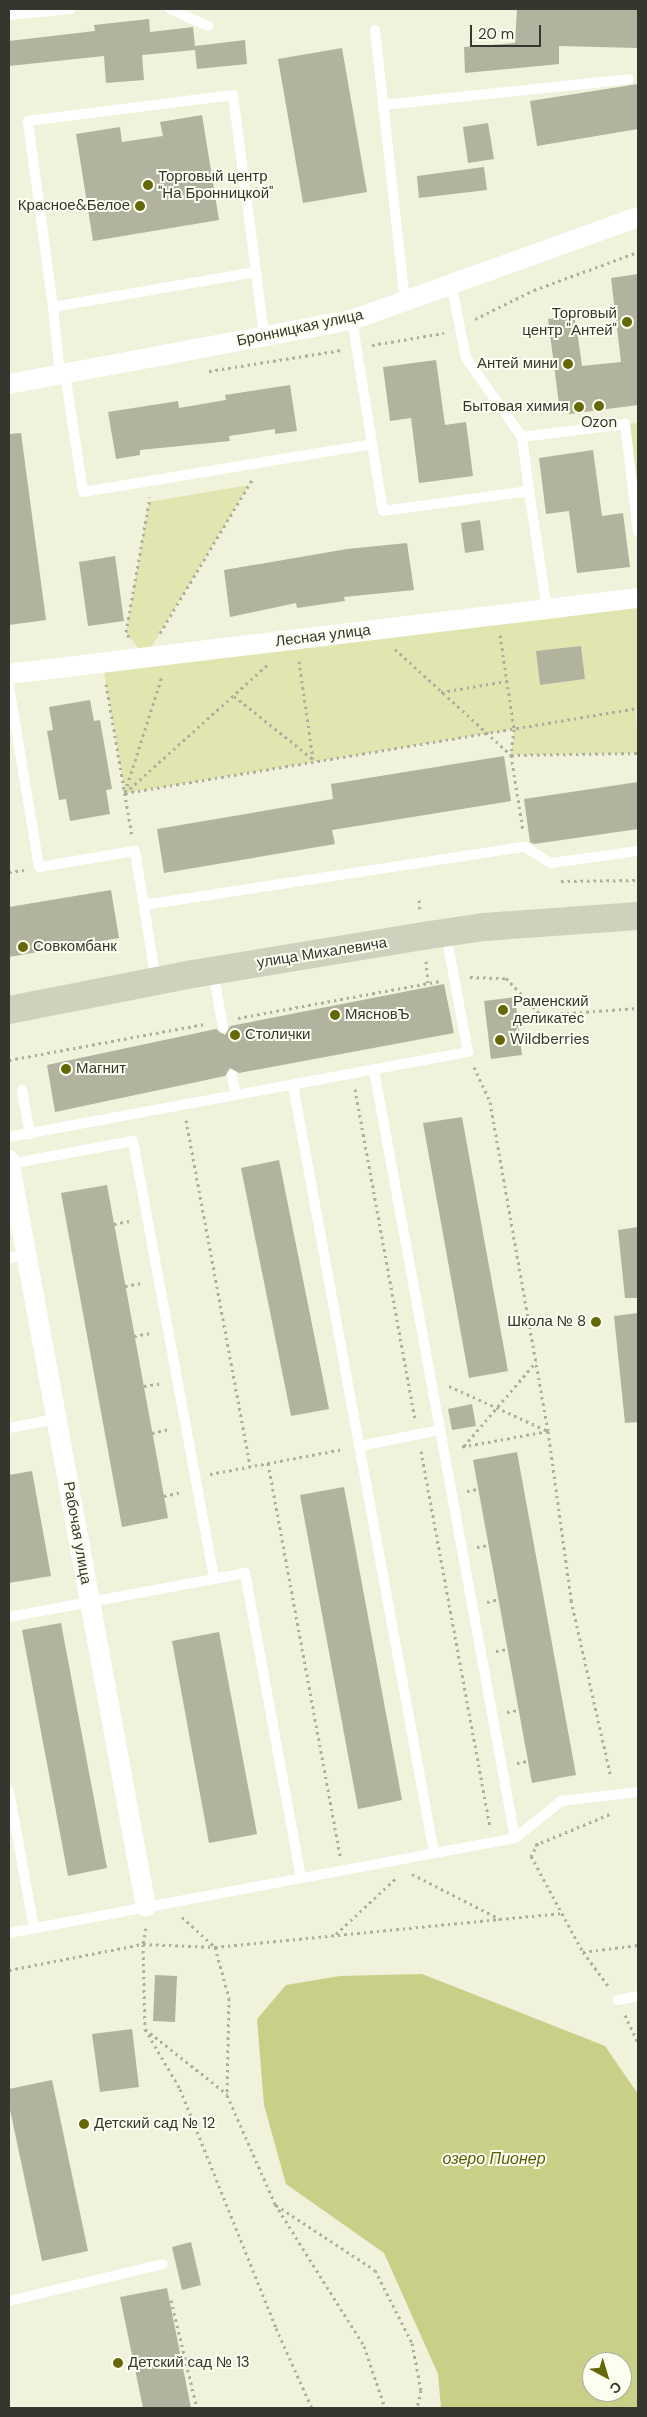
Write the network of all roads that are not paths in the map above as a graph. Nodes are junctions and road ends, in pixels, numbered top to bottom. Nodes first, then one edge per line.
1 (71, 9) edge
2 (170, 9) edge
3 (9, 15) edge
4 (208, 26) dead end
5 (375, 30) dead end
6 (629, 78) dead end
7 (384, 105) junction
8 (638, 217) edge
9 (256, 272) junction
10 (451, 283) junction
11 (405, 300) junction
12 (53, 307) junction
13 (352, 320) junction
14 (264, 336) junction
15 (62, 375) junction
16 (9, 384) edge
17 (522, 437) junction
18 (372, 444) junction
19 (529, 491) junction
20 (638, 531) edge
21 (638, 598) edge
22 (547, 609) junction
23 (9, 674) edge
24 (9, 686) edge
25 (638, 851) edge
26 (144, 905) junction
27 (638, 916) edge
28 (446, 933) junction
29 (213, 970) junction
30 (156, 981) junction
31 (9, 1010) edge
32 (223, 1024) road end
33 (374, 1070) junction
34 (232, 1075) dead end
35 (293, 1085) junction
36 (22, 1090) dead end
37 (236, 1095) junction
38 (30, 1134) junction
39 (9, 1137) edge
40 (9, 1162) edge
41 (18, 1257) edge
42 (56, 1420) junction
43 (9, 1428) edge
44 (440, 1430) junction
45 (359, 1446) junction
46 (214, 1579) junction
47 (90, 1602) junction
48 (9, 1617) edge
49 (9, 1791) edge
50 (638, 1792) edge
51 (515, 1838) junction
52 (434, 1854) junction
53 (301, 1878) junction
54 (146, 1907) junction
55 (34, 1928) junction
56 (9, 1933) edge
57 (638, 1996) edge
58 (618, 2000) road end
59 (163, 2264) dead end
60 (9, 2301) edge

1 - 3 lane
2 - 4 lane
5 - 7 lane
6 - 7 lane
7 - 11 lane
8 - 10 street, Бронницкая улица
9 - 12 lane
9 - 12 lane
9 - 14 lane
10 - 11 street, Бронницкая улица
10 - 17 lane
11 - 13 street, Бронницкая улица
12 - 15 lane
13 - 14 street, Бронницкая улица
13 - 18 lane
14 - 15 street, Бронницкая улица
15 - 16 street, Бронницкая улица
15 - 18 lane
17 - 19 lane
17 - 20 lane
18 - 19 lane
19 - 22 lane
21 - 22 street, Лесная улица
22 - 23 street, Лесная улица
24 - 26 lane
25 - 26 lane
26 - 30 lane
27 - 28 main road, улица Михалевича
28 - 29 main road, улица Михалевича
28 - 33 lane
29 - 30 main road, улица Михалевича
29 - 32 lane
30 - 31 main road, улица Михалевича
33 - 35 lane
33 - 44 lane
34 - 37 lane
35 - 37 lane
35 - 45 lane
36 - 38 lane
37 - 38 lane
38 - 39 lane
40 - 41 street, Рабочая улица
40 - 46 lane
41 - 42 street, Рабочая улица
42 - 43 lane
42 - 47 street, Рабочая улица
44 - 45 lane
44 - 51 lane
45 - 52 lane
46 - 47 lane
46 - 53 lane
47 - 48 lane
47 - 54 street, Рабочая улица
49 - 55 lane
50 - 51 lane
51 - 52 lane
52 - 53 lane
53 - 54 lane
54 - 55 lane
55 - 56 lane
57 - 58 lane
59 - 60 lane

